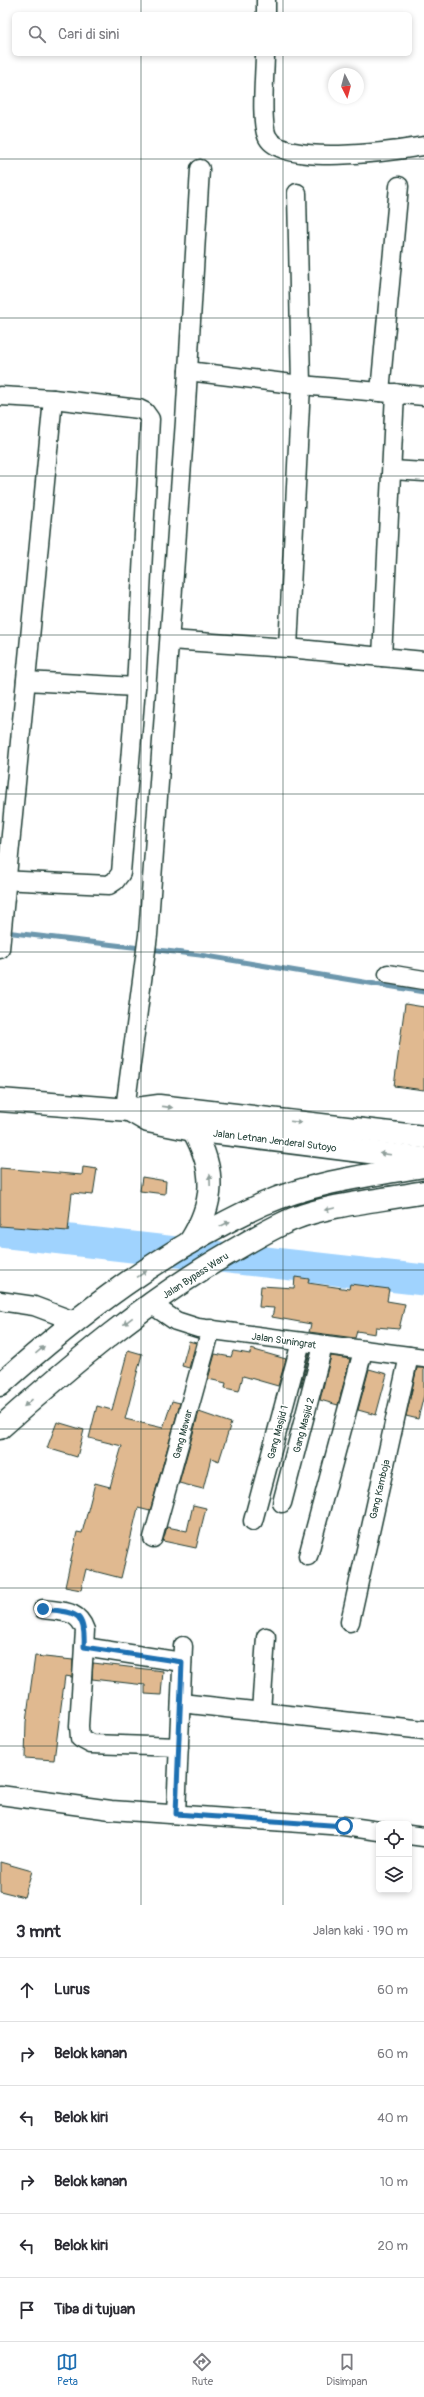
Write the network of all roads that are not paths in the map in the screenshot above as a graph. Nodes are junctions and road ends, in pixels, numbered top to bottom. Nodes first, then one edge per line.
1 (266, 0) edge
2 (266, 12) edge
3 (265, 56) edge
4 (424, 146) edge
5 (200, 169) dead end
6 (400, 186) dead end
7 (297, 193) dead end
8 (188, 371) junction
9 (301, 385) junction
10 (388, 393) junction
11 (0, 396) edge
12 (424, 396) edge
13 (53, 399) junction
14 (392, 470) junction
15 (424, 472) edge
16 (170, 640) junction
17 (288, 648) junction
18 (382, 657) junction
19 (424, 661) edge
20 (26, 680) junction
21 (136, 687) junction
22 (3, 880) edge
23 (0, 946) edge
24 (0, 949) edge
25 (388, 974) dead end
26 (424, 980) edge
27 (0, 1100) edge
28 (127, 1109) junction
29 (193, 1130) junction
30 (424, 1137) edge
31 (424, 1159) edge
32 (424, 1166) edge
33 (350, 1178) junction
34 (424, 1192) edge
35 (358, 1204) junction
36 (186, 1245) junction
37 (0, 1301) edge
38 (151, 1304) junction
39 (74, 1321) junction
40 (211, 1329) junction
41 (301, 1342) junction
42 (323, 1346) junction
43 (363, 1351) junction
44 (416, 1357) edge
45 (0, 1385) edge
46 (0, 1428) edge
47 (282, 1504) dead end
48 (253, 1521) dead end
49 (153, 1538) dead end
50 (308, 1556) dead end
51 (43, 1609) dead end
52 (350, 1622) dead end
53 (266, 1637) dead end
54 (84, 1647) junction
55 (181, 1703) junction
56 (261, 1712) junction
57 (424, 1730) edge
58 (179, 1748) junction
59 (0, 1795) edge
60 (176, 1814) junction
61 (376, 1831) edge
62 (412, 1835) edge
63 (424, 1837) edge

1 - 2 street
3 - 4 street
5 - 8 street
6 - 10 street
7 - 9 street
8 - 9 street
8 - 16 street
9 - 10 street
9 - 17 street
10 - 12 street
10 - 14 street
11 - 13 street
13 - 20 street
13 - 21 street
14 - 15 street
14 - 18 street
16 - 17 street
16 - 28 street
17 - 18 street
18 - 19 street
20 - 21 street
20 - 22 street
21 - 22 street
22 - 23 street
23 - 24 street
25 - 26 street
27 - 28 highway, Jalan Letnan Jenderal Sutoyo
28 - 29 highway, Jalan Letnan Jenderal Sutoyo
28 -> 30 highway, Jalan Letnan Jenderal Sutoyo
31 -> 29 highway, Jalan Letnan Jenderal Sutoyo
36 -> 29 highway
32 - 33 highway
33 - 35 highway
36 -> 33 highway
34 - 35 highway, Jalan Bypass Waru
35 -> 38 highway, Jalan Bypass Waru
39 -> 36 highway
37 - 39 street
38 - 40 street, Jalan Suningrat
38 -> 46 highway, Jalan Bypass Waru
45 -> 39 highway
40 - 41 street, Jalan Suningrat
40 - 49 street, Gang Mawar
41 - 42 street, Jalan Suningrat
41 - 48 street, Gang Masjid 1
42 - 43 street, Jalan Suningrat
42 - 47 street, Gang Masjid 2
43 - 44 street, Jalan Suningrat
43 - 50 street
44 - 52 street, Gang Kamboja
51 - 54 street
53 - 56 street
54 - 55 street
54 - 58 street
55 - 56 street
55 - 58 street
56 - 57 street
58 - 60 street
59 - 60 street
60 - 61 street
62 - 63 street

